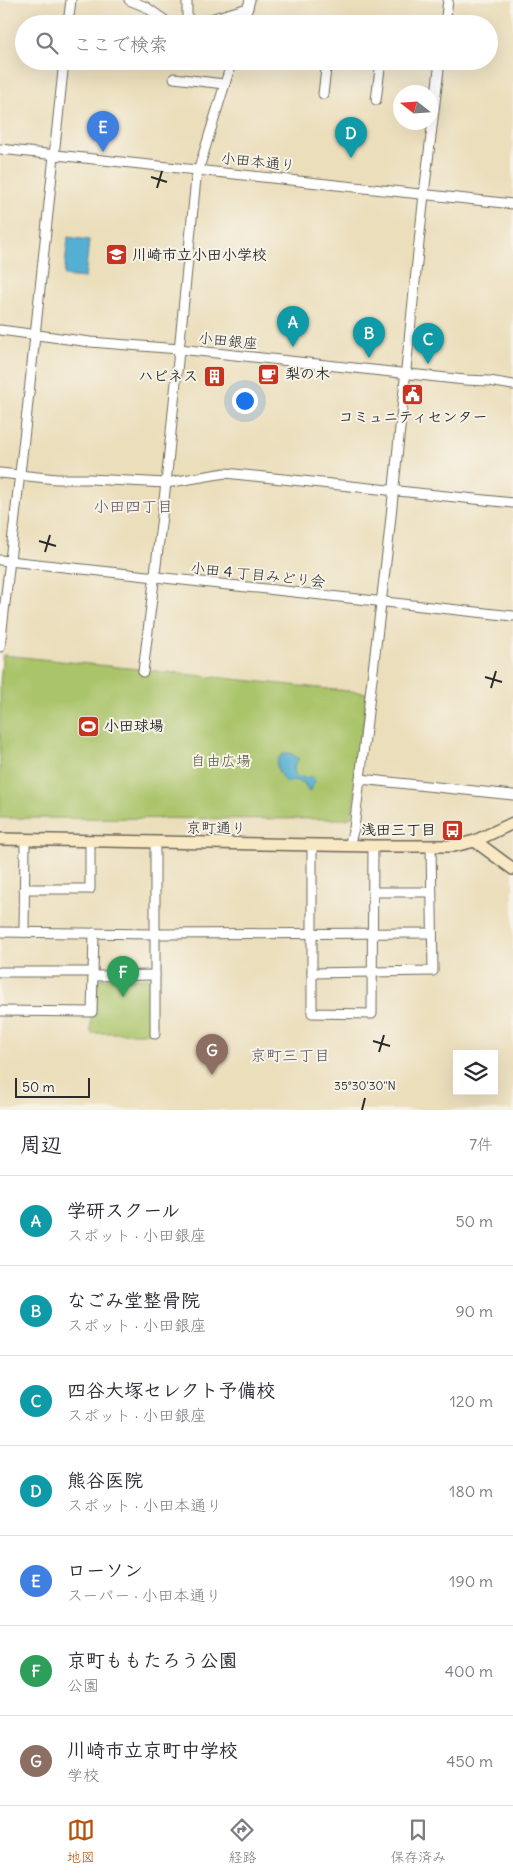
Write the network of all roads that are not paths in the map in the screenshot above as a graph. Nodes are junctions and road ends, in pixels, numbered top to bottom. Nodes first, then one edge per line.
1 (71, 0) edge
2 (128, 0) edge
3 (187, 0) edge
4 (448, 0) edge
5 (249, 4) edge
6 (69, 15) edge
7 (157, 15) edge
8 (187, 15) edge
9 (218, 15) edge
10 (446, 15) edge
11 (63, 70) edge
12 (229, 70) edge
13 (326, 70) edge
14 (379, 70) edge
15 (439, 70) edge
16 (174, 78) dead end
17 (224, 84) junction
18 (323, 94) dead end
19 (376, 100) dead end
20 (0, 149) edge
21 (53, 155) junction
22 (198, 170) junction
23 (424, 194) junction
24 (513, 204) edge
25 (0, 330) edge
26 (35, 334) junction
27 (179, 349) junction
28 (406, 373) junction
29 (513, 385) edge
30 (0, 473) edge
31 (20, 475) junction
32 (166, 483) junction
33 (393, 490) junction
34 (513, 503) edge
35 (5, 560) edge
36 (155, 577) junction
37 (380, 602) junction
38 (513, 616) edge
39 (0, 647) edge
40 (143, 672) dead end
41 (360, 779) junction
42 (513, 795) edge
43 (513, 823) edge
44 (0, 839) edge
45 (25, 840) junction
46 (474, 840) junction
47 (90, 841) junction
48 (156, 842) junction
49 (312, 845) junction
50 (349, 846) junction
51 (373, 846) junction
52 (431, 846) junction
53 (513, 869) edge
54 (24, 889) junction
55 (373, 892) junction
56 (432, 892) junction
57 (0, 932) edge
58 (24, 932) junction
59 (94, 933) junction
60 (373, 933) junction
61 (432, 933) junction
62 (155, 934) junction
63 (311, 934) junction
64 (0, 972) edge
65 (312, 973) junction
66 (372, 973) junction
67 (93, 974) junction
68 (155, 975) junction
69 (0, 1011) edge
70 (155, 1034) dead end

1 - 6 street
2 - 7 street
3 - 8 street
4 - 10 street
5 - 9 street
11 - 21 street
12 - 17 street
13 - 18 street
14 - 19 street
15 - 23 street
16 - 17 street
17 - 22 street
20 - 21 street, 小田本通り
21 - 22 street, 小田本通り
21 - 26 street
22 - 23 street, 小田本通り
22 - 27 street
23 - 24 street, 小田本通り
23 - 28 street
25 - 26 street, 小田銀座
26 - 27 street, 小田銀座
26 - 31 street
27 - 28 street, 小田銀座
27 - 32 street
28 - 29 street, 小田銀座
28 - 33 street
30 - 31 street
31 - 32 street
31 - 35 street
32 - 33 street
32 - 36 street
33 - 34 street
33 - 37 street
35 - 36 street, 小田 4 丁目みどり会
35 - 39 street
36 - 37 street, 小田 4 丁目みどり会
36 - 40 street
37 - 38 street, 小田 4 丁目みどり会
37 - 41 street
41 - 42 street
41 - 50 street
43 - 46 street, 京町通り
44 - 45 street, 京町通り
45 - 47 street, 京町通り
45 - 54 street
46 - 52 street, 京町通り
46 - 53 street
47 - 48 street, 京町通り
47 - 54 street
48 - 49 street, 京町通り
48 - 62 street
49 - 50 street, 京町通り
49 - 63 street
50 - 51 street, 京町通り
51 - 52 street, 京町通り
51 - 55 street
52 - 56 street
54 - 58 street
55 - 56 street
55 - 60 street
56 - 61 street
57 - 58 street
58 - 59 street
59 - 62 street
59 - 67 street
60 - 61 street
60 - 63 street
60 - 66 street
61 - 66 street
62 - 63 street
62 - 68 street
63 - 65 street
64 - 67 street
65 - 66 street
65 - 66 street
67 - 68 street
67 - 69 street
68 - 70 street

